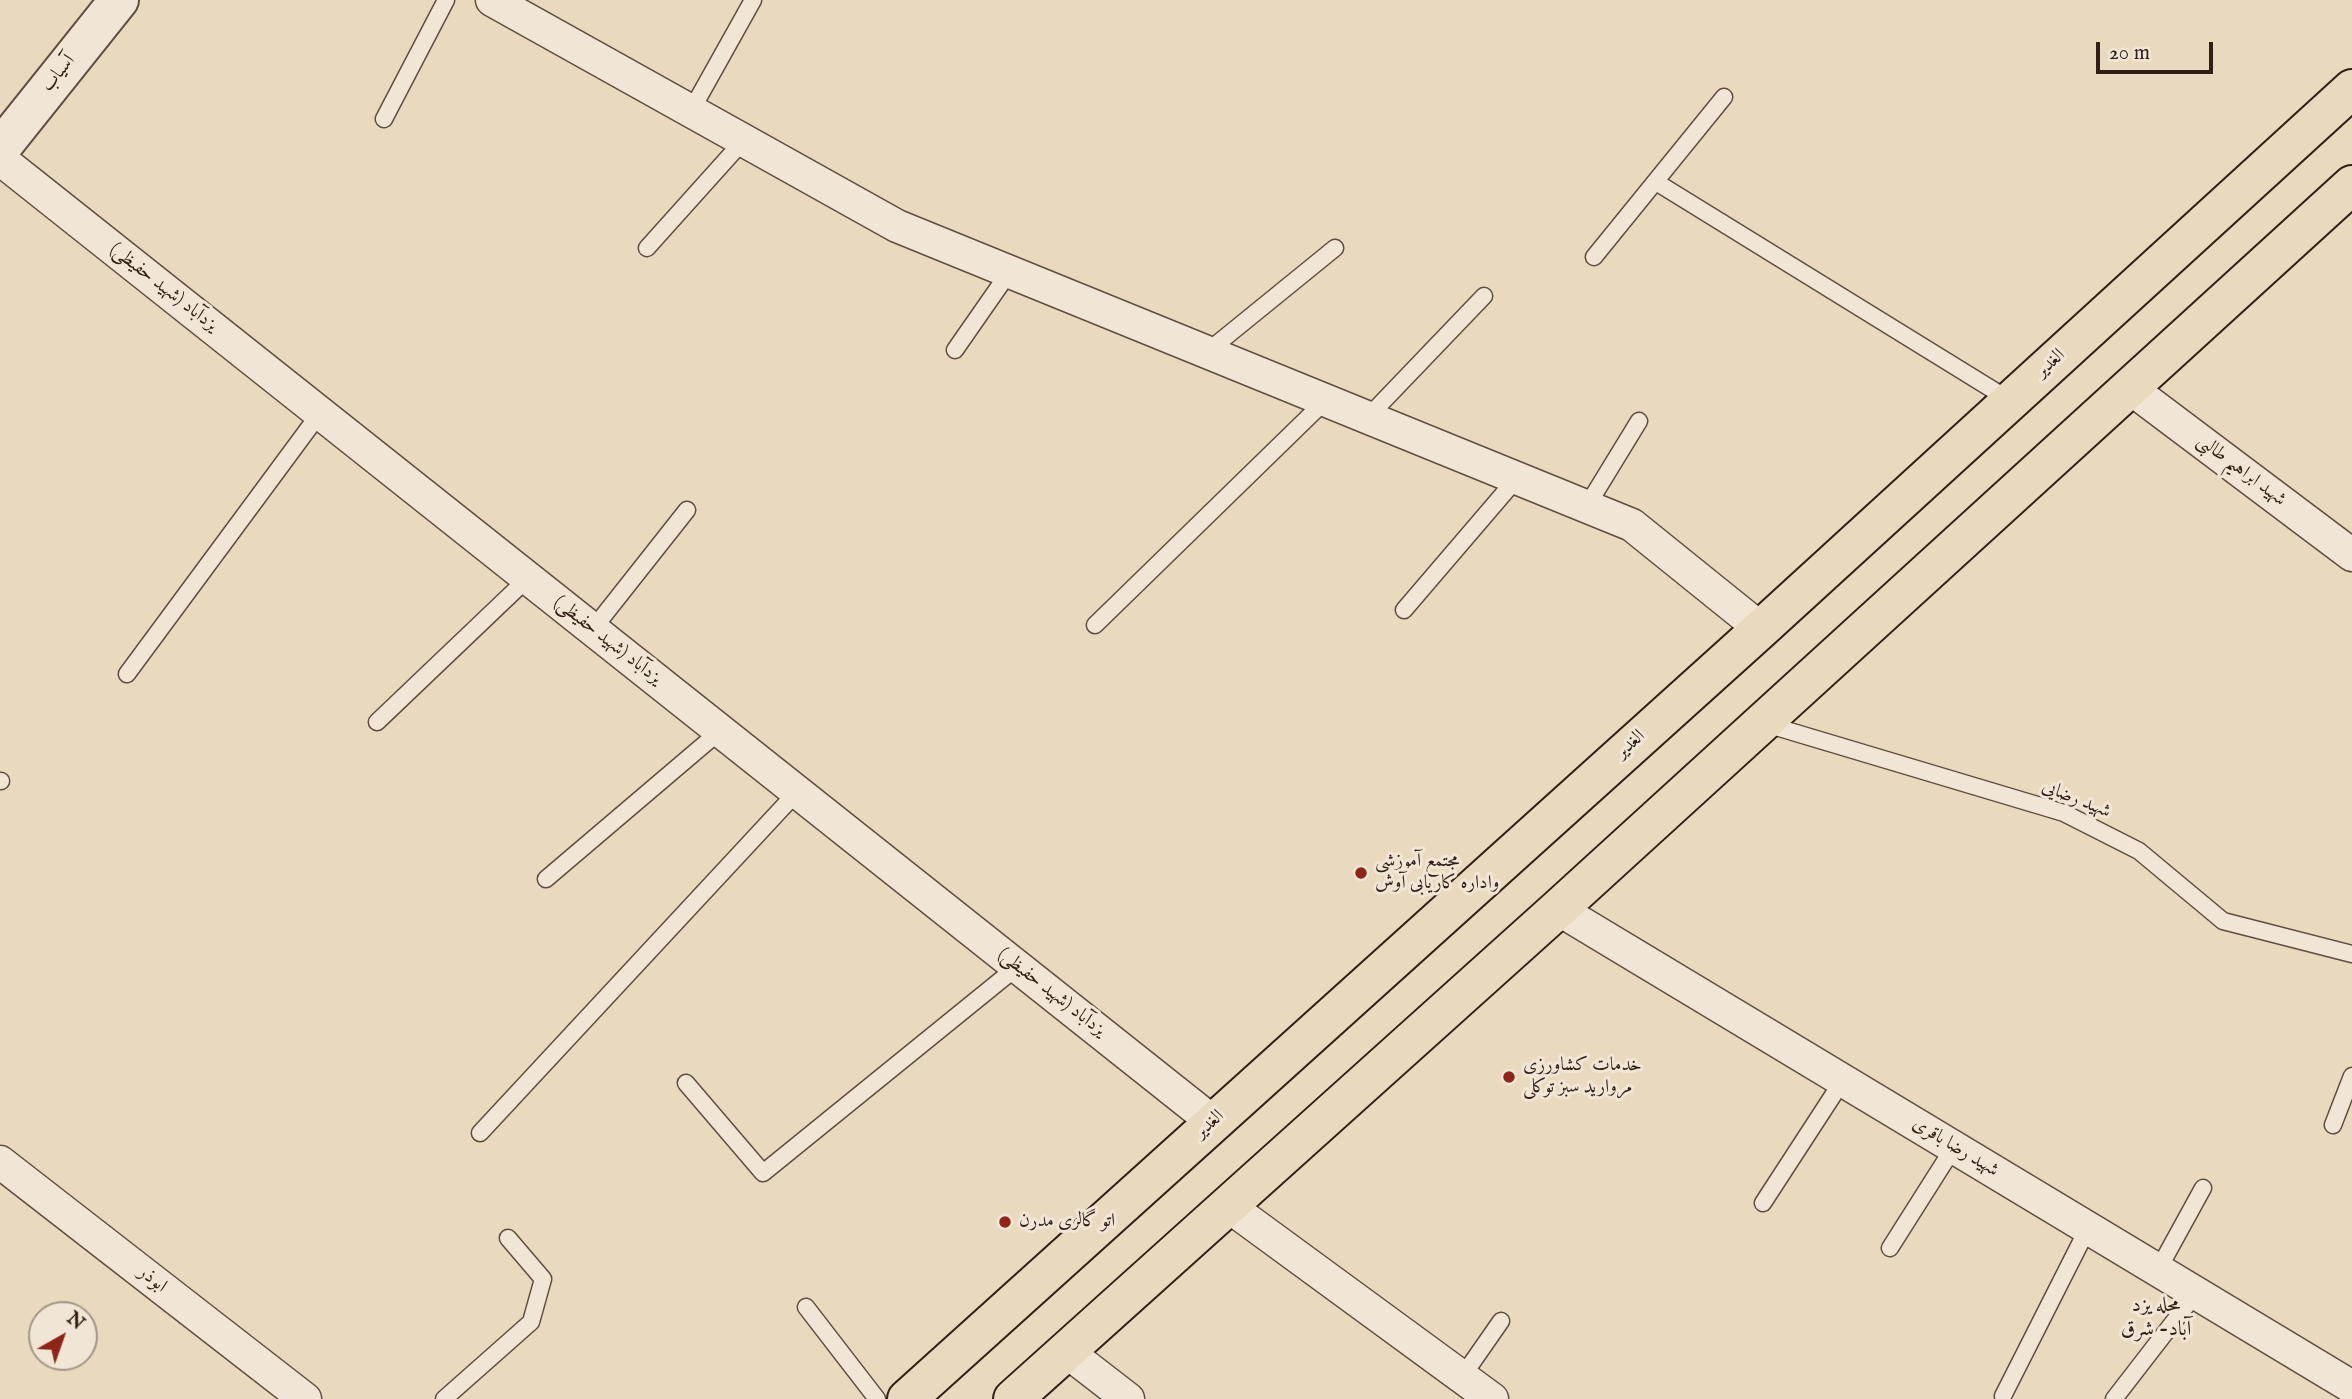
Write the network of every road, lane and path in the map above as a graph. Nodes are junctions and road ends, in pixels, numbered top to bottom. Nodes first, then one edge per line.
1 (119, 0) edge
2 (446, 0) edge
3 (492, 0) edge
4 (753, 0) edge
5 (2352, 89) edge
6 (1724, 97) dead end
7 (691, 111) junction
8 (384, 119) dead end
9 (744, 140) junction
10 (0, 149) edge
11 (0, 159) edge
12 (1656, 182) junction
13 (2352, 185) edge
14 (647, 248) dead end
15 (1335, 248) dead end
16 (1594, 257) dead end
17 (1010, 271) junction
18 (1484, 296) dead end
19 (955, 350) dead end
20 (1207, 352) junction
21 (2130, 388) junction
22 (1326, 400) junction
23 (2011, 401) junction
24 (320, 413) junction
25 (1368, 417) junction
26 (1639, 421) dead end
27 (1517, 478) junction
28 (1587, 506) junction
29 (687, 510) dead end
30 (2352, 555) edge
31 (528, 578) junction
32 (1404, 610) dead end
33 (1096, 625) dead end
34 (593, 629) junction
35 (1761, 629) junction
36 (127, 674) dead end
37 (377, 722) dead end
38 (1762, 723) junction
39 (720, 731) junction
40 (797, 792) junction
41 (546, 879) dead end
42 (1559, 909) junction
43 (2352, 954) edge
44 (1017, 967) junction
45 (2352, 1076) edge
46 (1843, 1080) junction
47 (686, 1083) dead end
48 (1213, 1122) junction
49 (2333, 1125) dead end
50 (481, 1133) dead end
51 (1954, 1147) junction
52 (0, 1162) edge
53 (2203, 1188) dead end
54 (1763, 1203) dead end
55 (1227, 1205) junction
56 (2088, 1228) junction
57 (508, 1238) dead end
58 (1890, 1248) dead end
59 (2158, 1270) junction
60 (2196, 1293) junction
61 (806, 1307) dead end
62 (1500, 1321) dead end
63 (1066, 1350) junction
64 (1462, 1377) junction
65 (2352, 1387) edge
66 (2003, 1396) dead end
67 (305, 1399) edge
68 (444, 1399) edge
69 (877, 1399) edge
70 (907, 1399) edge
71 (1013, 1399) edge
72 (1128, 1399) edge
73 (1492, 1399) edge
74 (2114, 1399) edge

1 - 10 street, آسیاب
2 - 8 lane
3 - 7 street
4 - 7 lane
5 - 23 main road, الغدیر
6 - 12 lane
7 - 9 street
9 - 14 lane
9 - 17 street
11 - 24 street, یزدآباد (شهید حفیظی)
12 - 16 lane
12 - 23 lane
13 - 21 main road
15 - 20 lane
17 - 19 lane
17 - 20 street
18 - 25 lane
20 - 22 street
21 - 30 street, شهید ابراهیم طالبی
21 - 38 main road
22 - 25 street
22 - 33 lane
23 - 35 main road, الغدیر
24 - 31 street, یزدآباد (شهید حفیظی)
24 - 36 lane
25 - 27 street
26 - 28 lane
27 - 28 street
27 - 32 lane
28 - 35 street
29 - 34 lane
31 - 34 street, یزدآباد (شهید حفیظی)
31 - 37 lane
34 - 39 street, یزدآباد (شهید حفیظی)
35 - 48 main road, الغدیر
38 - 42 main road
38 - 43 lane, شهید رضایی
39 - 40 street, یزدآباد (شهید حفیظی)
39 - 41 lane
40 - 44 street, یزدآباد (شهید حفیظی)
40 - 50 lane
42 - 46 street, شهید رضا باقری
42 - 55 main road
44 - 47 lane
44 - 48 street, یزدآباد (شهید حفیظی)
45 - 49 lane
46 - 51 street, شهید رضا باقری
46 - 54 lane
48 - 70 main road, الغدیر
51 - 56 street, شهید رضا باقری
51 - 58 lane
52 - 67 street, ابوذر
53 - 59 lane
55 - 63 main road
55 - 64 street
56 - 59 street, شهید رضا باقری
56 - 66 lane
57 - 68 lane
59 - 60 street, شهید رضا باقری
60 - 65 street, شهید رضا باقری
60 - 74 lane
61 - 69 lane
62 - 64 lane
63 - 71 main road
63 - 72 street
64 - 73 street

